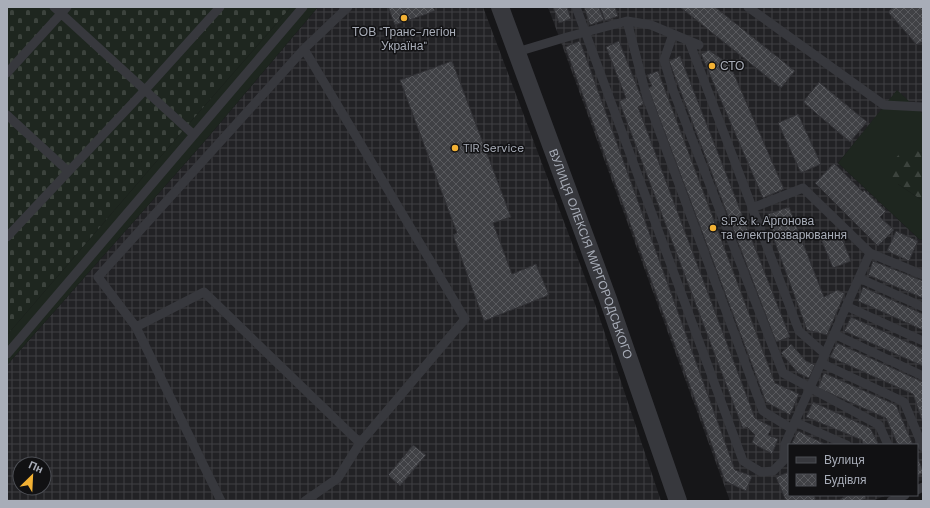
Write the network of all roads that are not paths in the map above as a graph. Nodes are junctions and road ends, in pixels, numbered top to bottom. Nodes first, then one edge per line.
1 (54, 7) edge
2 (219, 7) edge
3 (303, 7) edge
4 (348, 7) edge
5 (500, 7) edge
6 (576, 7) edge
7 (748, 7) edge
8 (64, 10) edge
9 (627, 21) junction
10 (586, 32) junction
11 (674, 34) junction
12 (689, 40) junction
13 (699, 45) dead end
14 (304, 49) junction
15 (517, 52) junction
16 (7, 73) edge
17 (145, 90) junction
18 (923, 108) edge
19 (7, 115) edge
20 (194, 135) junction
21 (68, 171) junction
22 (752, 208) junction
23 (7, 237) edge
24 (870, 252) junction
25 (923, 275) edge
26 (859, 278) junction
27 (846, 306) junction
28 (923, 307) edge
29 (136, 327) junction
30 (834, 334) junction
31 (923, 341) edge
32 (7, 354) edge
33 (825, 354) junction
34 (821, 363) junction
35 (923, 376) edge
36 (810, 388) junction
37 (793, 426) junction
38 (360, 443) junction
39 (844, 444) edge
40 (888, 444) edge
41 (923, 447) edge
42 (903, 496) edge
43 (221, 501) edge
44 (305, 501) edge
45 (678, 501) edge
46 (891, 501) edge

1 - 8 lane
2 - 17 lane
3 - 20 lane
4 - 14 lane
5 - 15 street, ВУЛИЦЯ ОЛЕКСІЯ МИРГОРОДСЬКОГО
6 - 10 lane
7 - 18 lane
8 - 16 lane
8 - 17 lane
9 - 10 lane
9 - 11 lane
9 - 37 lane
10 - 15 lane
10 - 37 lane
11 - 12 lane
11 - 36 lane
12 - 13 lane
12 - 22 lane
14 - 29 lane
14 - 38 lane
15 - 45 street, ВУЛИЦЯ ОЛЕКСІЯ МИРГОРОДСЬКОГО
17 - 20 lane
17 - 21 lane
19 - 21 lane
20 - 32 lane
21 - 23 lane
22 - 24 lane
22 - 33 lane
24 - 25 lane
24 - 26 lane
26 - 27 lane
26 - 28 lane
27 - 30 lane
27 - 31 lane
29 - 38 lane
29 - 43 lane
30 - 33 lane
30 - 35 lane
33 - 34 lane
34 - 36 lane
34 - 41 lane
36 - 37 lane
36 - 40 lane
37 - 39 lane
38 - 44 lane
42 - 46 lane

